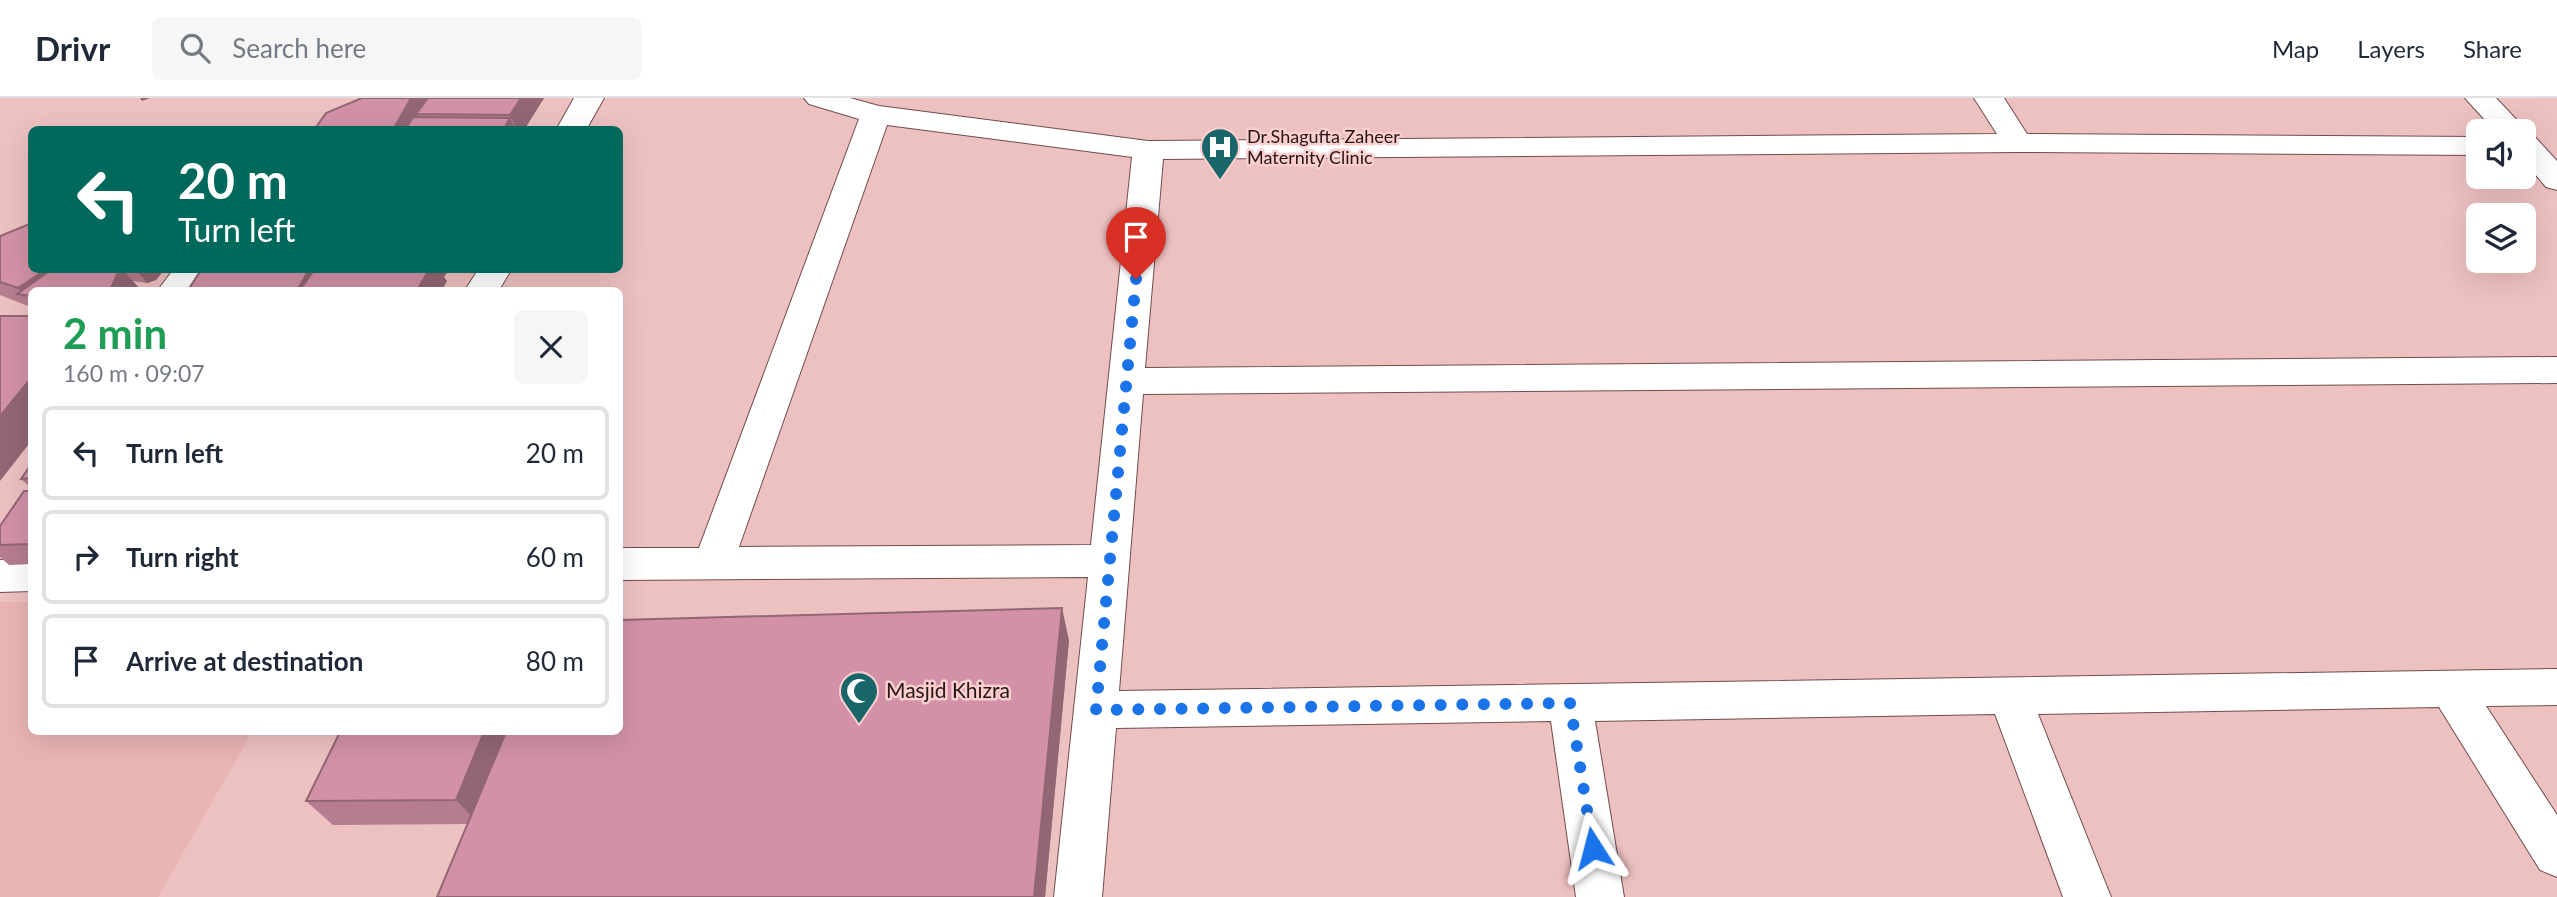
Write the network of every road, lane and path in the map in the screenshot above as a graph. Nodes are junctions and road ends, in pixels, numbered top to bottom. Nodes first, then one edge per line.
1 (589, 98) edge
2 (819, 98) edge
3 (1989, 98) edge
4 (2480, 98) edge
5 (876, 115) junction
6 (2500, 119) edge
7 (573, 126) edge
8 (2018, 143) junction
9 (2536, 143) edge
10 (2557, 145) edge
11 (2466, 146) edge
12 (1148, 150) junction
13 (2536, 158) edge
14 (2557, 180) edge
15 (188, 273) edge
16 (176, 287) edge
17 (2557, 370) edge
18 (1127, 382) junction
19 (1110, 561) junction
20 (714, 562) junction
21 (623, 564) edge
22 (28, 575) edge
23 (0, 576) edge
24 (2557, 687) edge
25 (2450, 688) junction
26 (2010, 697) junction
27 (1570, 703) junction
28 (1096, 710) junction
29 (2557, 855) edge
30 (1078, 897) edge
31 (1600, 897) edge
32 (2087, 897) edge

1 - 7 street
2 - 5 street
3 - 8 street
4 - 6 street
5 - 12 street
5 - 20 street
8 - 11 street
8 - 12 street
9 - 10 street
12 - 18 street
13 - 14 street
15 - 16 street
17 - 18 street
18 - 19 street
19 - 20 street
19 - 28 street
20 - 21 street
22 - 23 street
24 - 25 street
25 - 26 street
25 - 29 street
26 - 27 street
26 - 32 street
27 - 28 street
27 - 31 street
28 - 30 street

